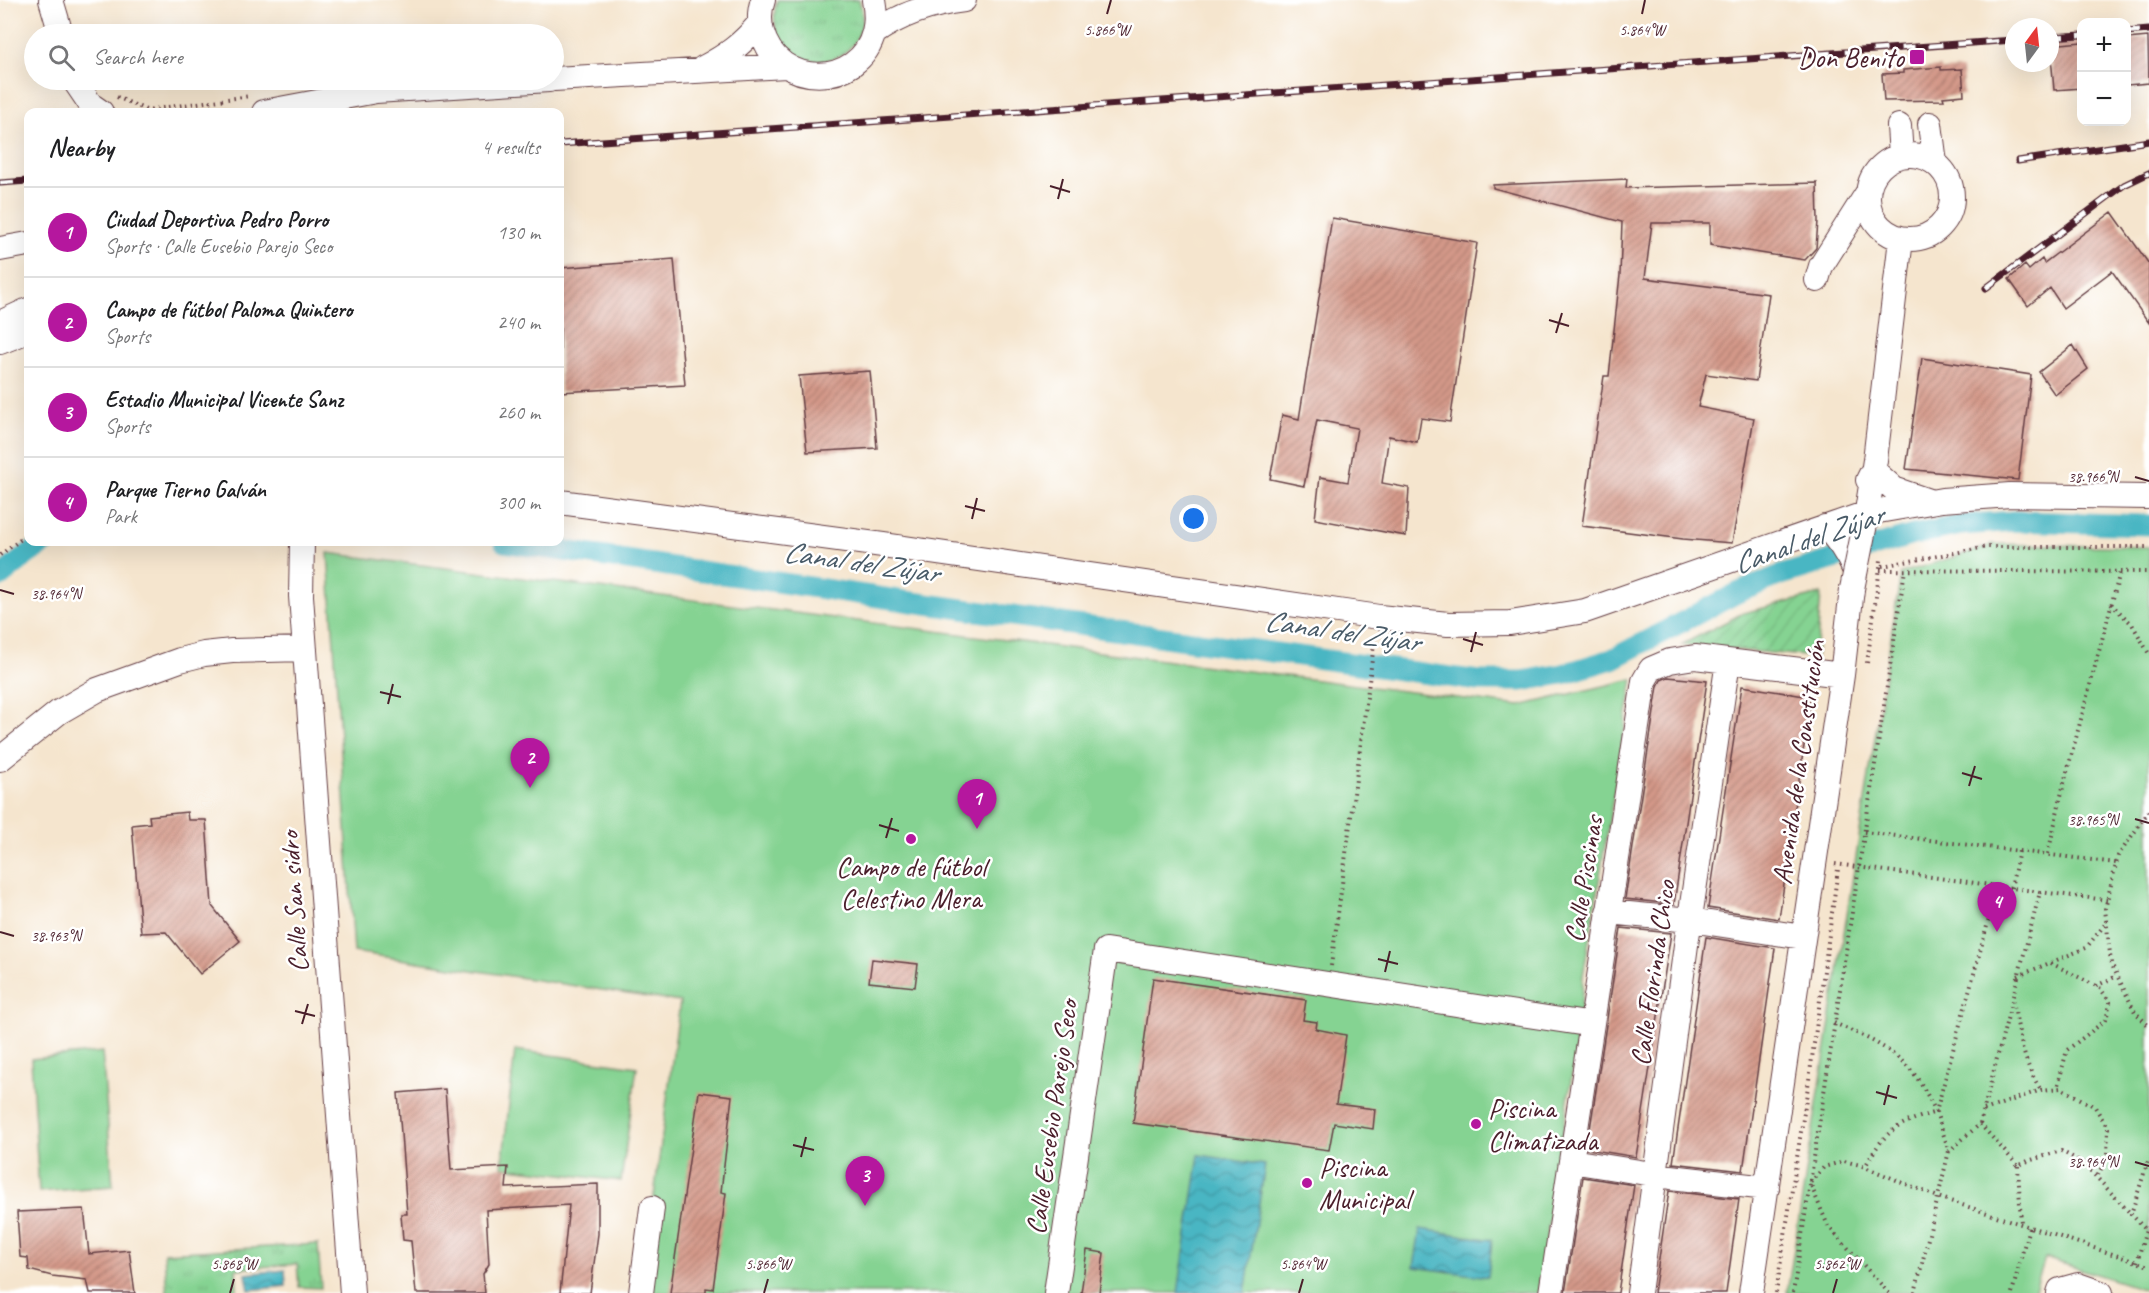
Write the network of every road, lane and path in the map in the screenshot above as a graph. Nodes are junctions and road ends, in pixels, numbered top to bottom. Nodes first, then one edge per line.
1 (51, 0) edge
2 (874, 0) edge
3 (937, 0) edge
4 (964, 0) edge
5 (960, 1) edge
6 (761, 12) edge
7 (58, 24) edge
8 (874, 33) junction
9 (786, 66) junction
10 (699, 70) junction
11 (564, 78) edge
12 (81, 90) edge
13 (384, 90) edge
14 (106, 104) edge
15 (257, 104) edge
16 (133, 108) edge
17 (183, 108) edge
18 (1930, 124) dead end
19 (1899, 126) dead end
20 (1901, 156) junction
21 (1935, 164) junction
22 (1868, 192) junction
23 (1875, 222) junction
24 (1901, 239) junction
25 (24, 245) edge
26 (0, 249) edge
27 (24, 312) edge
28 (0, 322) edge
29 (24, 333) edge
30 (0, 342) edge
31 (1873, 470) junction
32 (2149, 497) edge
33 (1931, 502) junction
34 (564, 503) edge
35 (1851, 524) junction
36 (24, 537) edge
37 (302, 546) edge
38 (2149, 547) edge
39 (0, 555) edge
40 (1881, 570) junction
41 (1905, 570) junction
42 (2120, 572) junction
43 (2149, 572) edge
44 (1854, 576) junction
45 (2111, 604) junction
46 (305, 649) junction
47 (1373, 650) dead end
48 (2149, 654) edge
49 (1728, 661) junction
50 (1867, 664) dead end
51 (1842, 675) junction
52 (0, 759) edge
53 (2149, 811) edge
54 (1864, 832) junction
55 (2019, 851) junction
56 (1839, 854) dead end
57 (2048, 854) junction
58 (1814, 862) junction
59 (2116, 862) junction
60 (1838, 865) junction
61 (1858, 868) junction
62 (1998, 886) junction
63 (2011, 888) junction
64 (2040, 892) junction
65 (2108, 900) junction
66 (1608, 912) junction
67 (1690, 920) junction
68 (2106, 922) junction
69 (1803, 937) junction
70 (2051, 963) junction
71 (2018, 976) junction
72 (2117, 976) junction
73 (1329, 984) junction
74 (2095, 987) junction
75 (2012, 997) junction
76 (1580, 1023) dead end
77 (1834, 1023) junction
78 (2149, 1026) edge
79 (2057, 1089) junction
80 (2041, 1090) junction
81 (1983, 1111) junction
82 (1936, 1112) junction
83 (1980, 1124) junction
84 (1949, 1151) junction
85 (2149, 1158) edge
86 (1571, 1161) junction
87 (1865, 1167) junction
88 (2018, 1167) junction
89 (1655, 1174) junction
90 (2097, 1177) junction
91 (1810, 1184) junction
92 (1767, 1188) junction
93 (1938, 1197) junction
94 (652, 1208) dead end
95 (2131, 1214) junction
96 (2020, 1224) junction
97 (2029, 1227) junction
98 (2137, 1262) junction
99 (2149, 1266) edge
100 (2060, 1291) edge
101 (352, 1293) edge
102 (641, 1293) edge
103 (1056, 1293) edge
104 (1551, 1293) edge
105 (1639, 1293) edge
106 (1751, 1293) edge
107 (1776, 1293) edge
108 (1793, 1293) edge
109 (1889, 1293) edge
110 (1915, 1293) edge
111 (2012, 1293) edge
112 (2101, 1293) edge

1 - 7 street
2 - 8 street
3 - 5 street
4 - 5 street
5 - 8 street
6 - 9 street
6 - 10 street
8 - 9 street
9 - 10 street
10 - 11 street
12 - 14 street
13 - 15 street
14 - 16 path
15 - 17 path
18 - 21 street
19 - 20 street
20 - 21 street
20 - 22 street
21 - 24 street
22 - 23 street
22 - 23 street
23 - 24 street
24 - 31 street, Avenida de la Constitución
25 - 26 street
27 - 28 street
29 - 30 street
31 - 33 street
31 - 35 street, Avenida de la Constitución
32 - 33 street
33 - 35 street
34 - 35 street
35 - 44 street, Avenida de la Constitución, bridge
36 - 39 path
37 - 46 street, Calle San sidro
38 - 40 path
40 - 41 path
40 - 44 path
40 - 50 path
41 - 42 path
41 - 54 path
42 - 43 path
42 - 45 path
44 - 51 street, Avenida de la Constitución
45 - 48 path
45 - 57 path
46 - 52 street
46 - 101 street, Calle San sidro
47 - 73 path
49 - 51 street, Calle Piscinas
49 - 66 street, Calle Piscinas
49 - 67 street, Calle Florinda Chico
51 - 58 street, Avenida de la Constitución
53 - 59 path
54 - 55 path
54 - 61 path
55 - 57 path
55 - 63 path
56 - 60 path
57 - 59 path
58 - 60 path
58 - 69 street, Avenida de la Constitución
59 - 65 path
60 - 61 path
60 - 107 path
61 - 62 path
61 - 77 path
62 - 63 path
62 - 82 path
63 - 64 path
64 - 65 path
64 - 71 path
65 - 68 path
66 - 67 street
66 - 86 street, Calle Piscinas
67 - 69 street
67 - 89 street, Calle Florinda Chico
68 - 70 path
68 - 72 path
69 - 92 street, Avenida de la Constitución
70 - 71 path
70 - 74 path
71 - 75 path
72 - 74 path
72 - 78 path
73 - 76 street
73 - 103 street, Calle Eusebio Parejo Seco
74 - 79 path
75 - 80 path
75 - 81 path
77 - 82 path
77 - 91 path
79 - 80 path
79 - 90 path
80 - 81 path
81 - 83 path
82 - 84 path
82 - 87 path
83 - 84 path
83 - 88 path
84 - 93 path
85 - 95 path
86 - 89 street
86 - 104 street, Calle Piscinas
87 - 91 path
87 - 93 path
88 - 90 path
88 - 96 path
89 - 92 street
89 - 105 street, Calle Florinda Chico
90 - 95 path
91 - 108 path
91 - 109 path
92 - 106 street, Avenida de la Constitución
93 - 96 path
93 - 110 path
94 - 102 street
95 - 98 path
96 - 97 path
97 - 98 path
97 - 111 path
98 - 99 path
100 - 112 street

